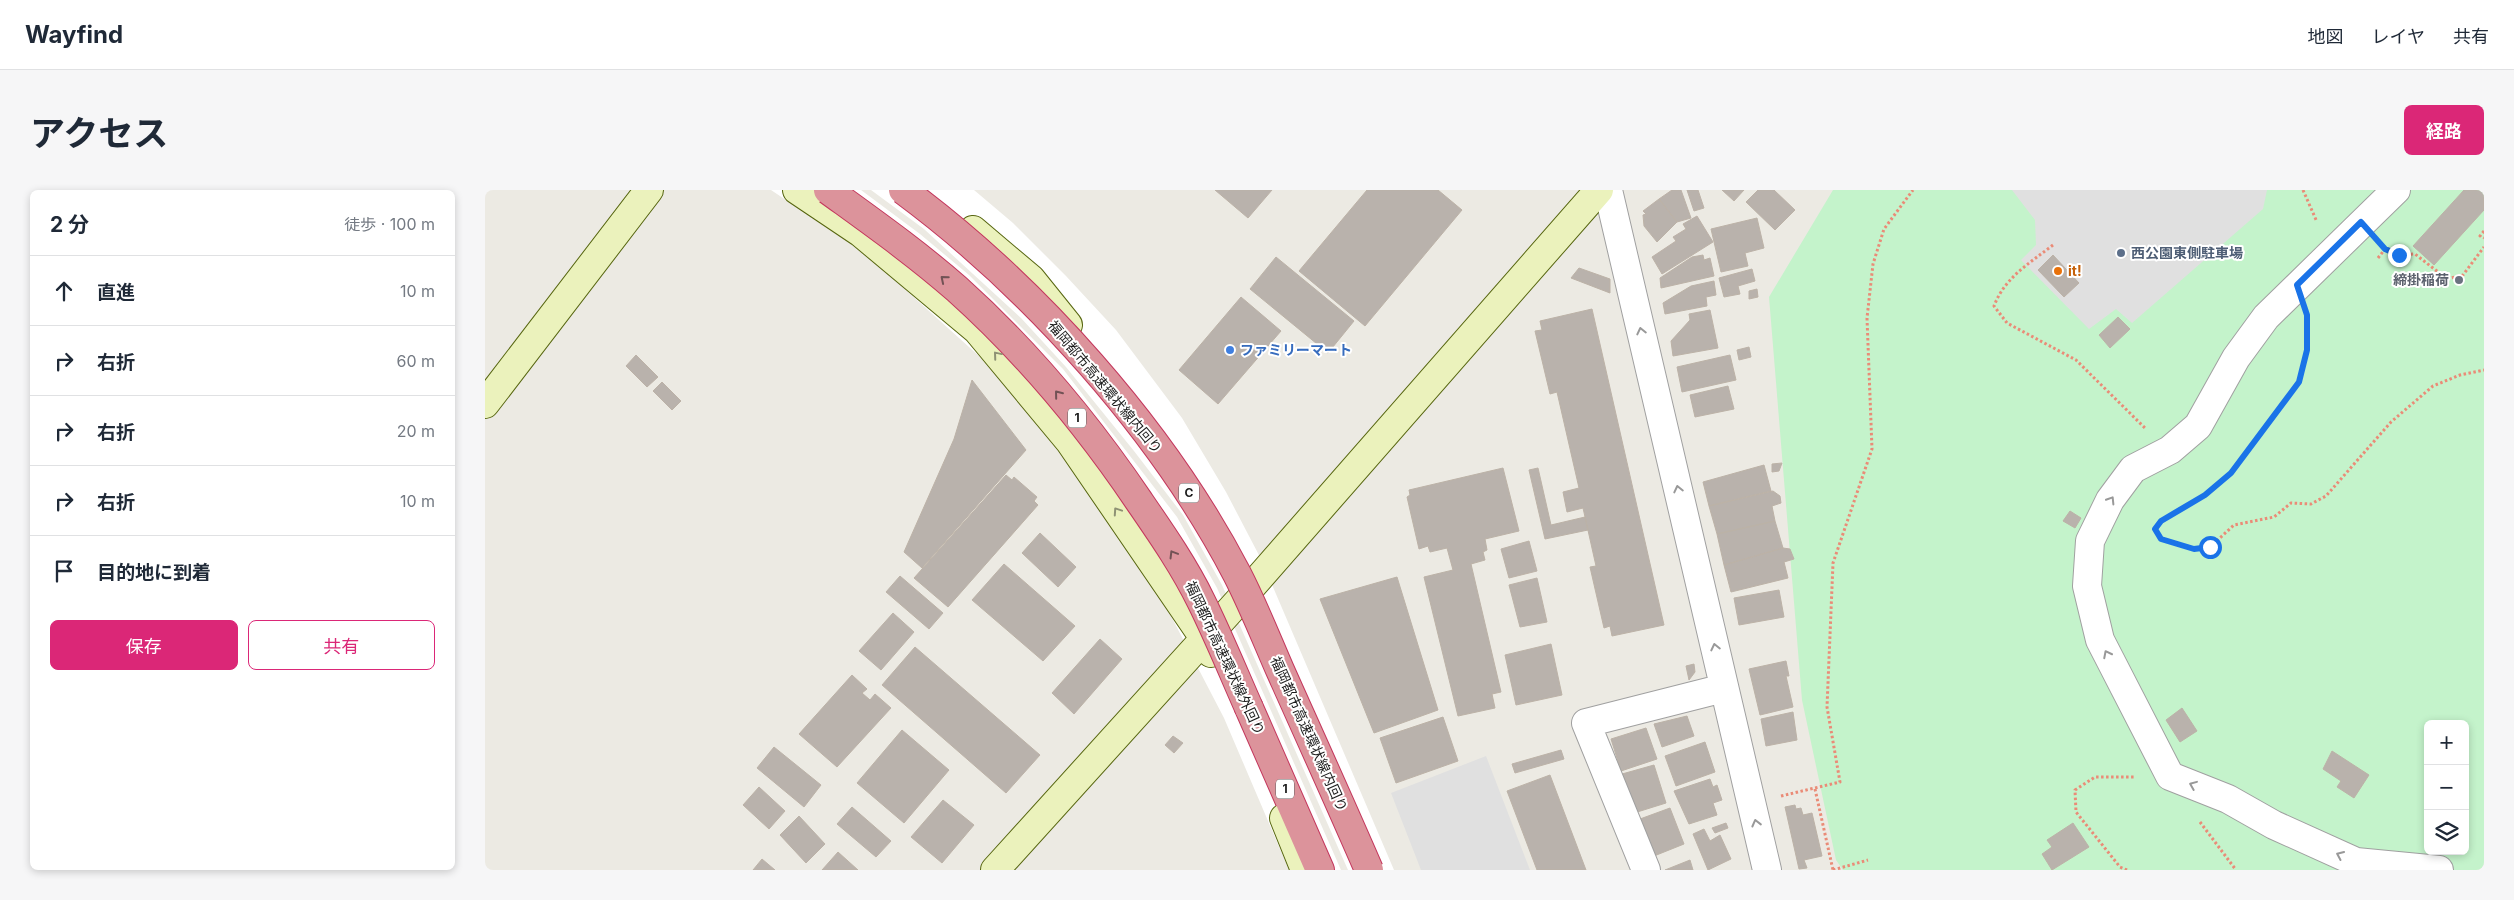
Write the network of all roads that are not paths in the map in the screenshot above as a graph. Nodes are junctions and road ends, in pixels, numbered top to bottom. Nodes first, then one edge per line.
1 (649, 190) edge
2 (797, 190) edge
3 (828, 190) edge
4 (903, 190) edge
5 (925, 190) edge
6 (1599, 190) edge
7 (1608, 190) edge
8 (2395, 190) edge
9 (485, 404) edge
10 (1245, 594) junction
11 (1204, 638) junction
12 (1724, 688) junction
13 (1249, 708) junction
14 (995, 870) edge
15 (1305, 870) edge
16 (1309, 870) edge
17 (1320, 870) edge
18 (1364, 870) edge
19 (1369, 870) edge
20 (1646, 870) edge
21 (1767, 870) edge
22 (2439, 870) edge

1 - 9 street
11 -> 2 street
13 -> 3 highway, 福岡都市高速環状線外回り / 1, bridge
4 - 19 highway, 福岡都市高速環状線内回り / C, bridge
5 - 10 street
6 - 10 street
12 -> 7 street
22 -> 8 street
10 - 11 street
10 - 18 street
11 - 14 street
11 - 15 street
12 - 20 street
21 -> 12 street
13 - 16 highway
13 - 17 highway, 福岡都市高速環状線外回り / 1

